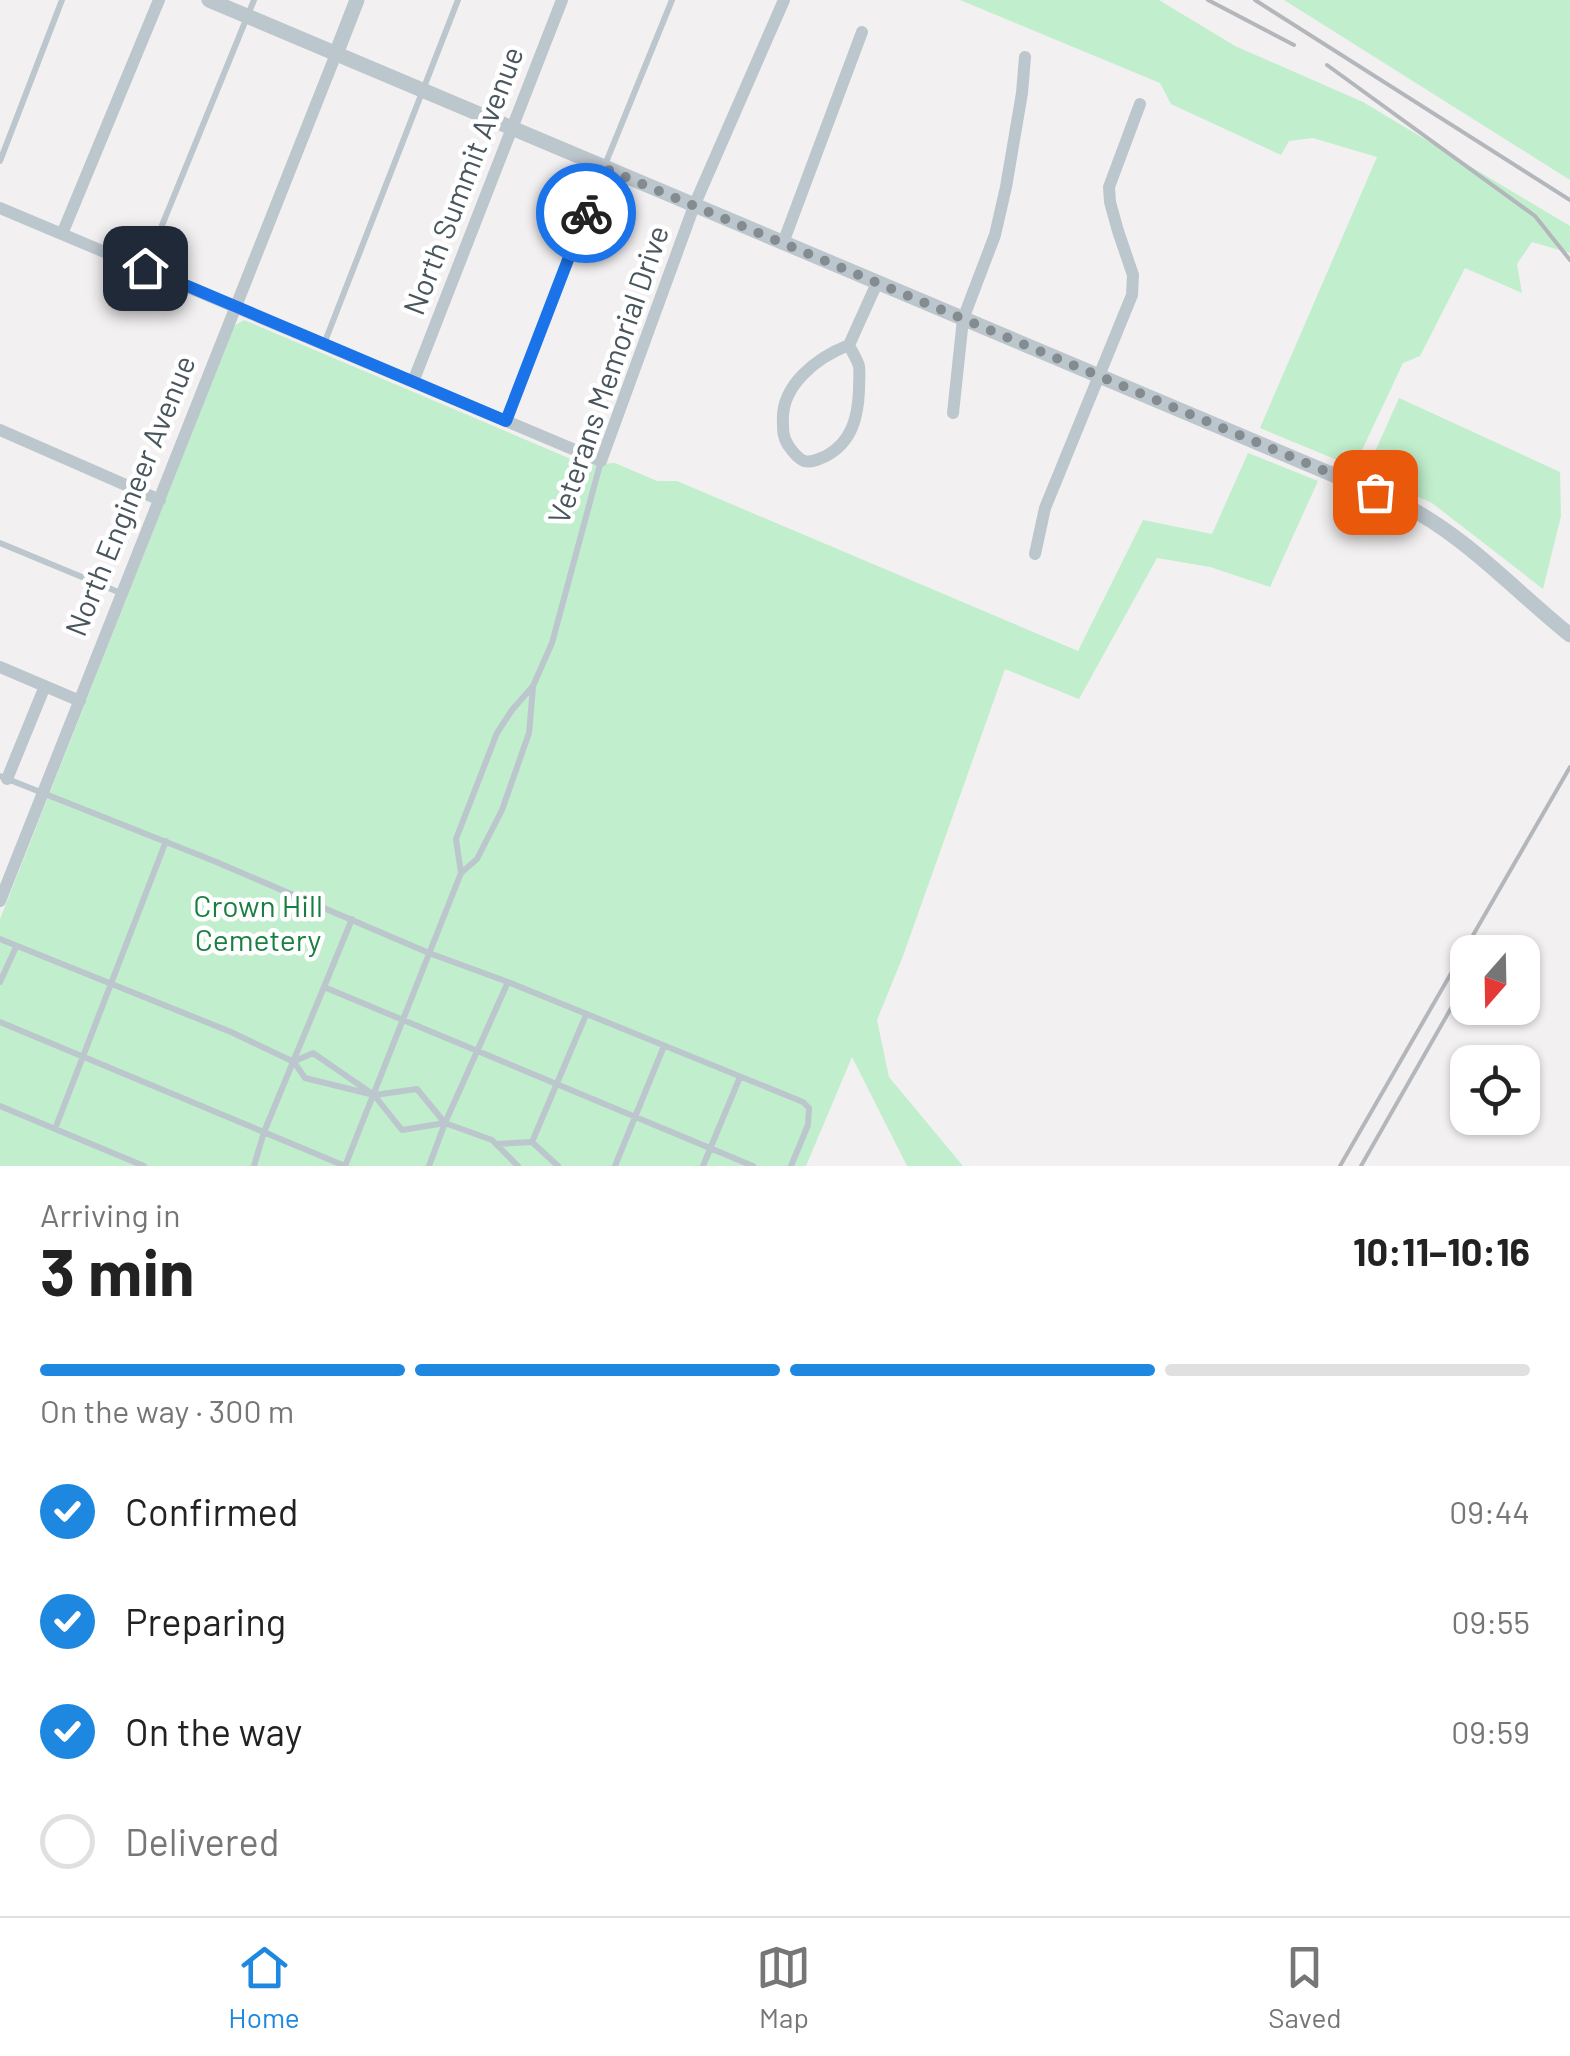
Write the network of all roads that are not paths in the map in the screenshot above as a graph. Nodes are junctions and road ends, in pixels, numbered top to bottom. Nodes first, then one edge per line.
1 (62, 0) edge
2 (159, 0) edge
3 (208, 0) edge
4 (254, 0) edge
5 (357, 0) edge
6 (458, 0) edge
7 (562, 0) edge
8 (672, 0) edge
9 (784, 0) edge
10 (248, 17) junction
11 (862, 32) dead end
12 (336, 54) junction
13 (1025, 58) dead end
14 (422, 91) junction
15 (1140, 104) dead end
16 (511, 129) junction
17 (0, 162) edge
18 (604, 168) junction
19 (694, 206) junction
20 (0, 208) edge
21 (62, 234) junction
22 (783, 244) junction
23 (145, 268) junction
24 (878, 283) junction
25 (235, 306) junction
26 (964, 319) junction
27 (324, 344) junction
28 (849, 345) junction
29 (1098, 377) junction
30 (413, 382) junction
31 (953, 413) dead end
32 (506, 421) junction
33 (0, 430) edge
34 (601, 462) junction
35 (160, 500) junction
36 (0, 544) edge
37 (1035, 554) dead end
38 (122, 594) junction
39 (1570, 635) edge
40 (0, 667) edge
41 (45, 686) junction
42 (534, 686) junction
43 (80, 701) junction
44 (4, 777) edge
45 (43, 793) junction
46 (166, 841) junction
47 (461, 873) junction
48 (1, 894) edge
49 (352, 919) junction
50 (0, 939) edge
51 (16, 947) junction
52 (429, 954) junction
53 (0, 982) edge
54 (508, 982) junction
55 (112, 984) junction
56 (324, 987) junction
57 (586, 1014) junction
58 (403, 1020) junction
59 (0, 1022) edge
60 (664, 1046) junction
61 (477, 1051) junction
62 (84, 1057) junction
63 (294, 1062) junction
64 (740, 1077) junction
65 (557, 1084) junction
66 (374, 1095) junction
67 (0, 1106) edge
68 (636, 1117) junction
69 (444, 1123) junction
70 (56, 1129) junction
71 (264, 1132) junction
72 (532, 1142) junction
73 (496, 1144) junction
74 (711, 1148) junction
75 (144, 1166) edge
76 (254, 1166) edge
77 (345, 1166) edge
78 (429, 1166) edge
79 (518, 1166) edge
80 (558, 1166) edge
81 (616, 1166) edge
82 (704, 1166) edge
83 (754, 1166) edge
84 (791, 1166) edge

1 - 17 lane
2 - 21 street
3 - 10 street
4 - 10 lane
5 - 12 street, North Engineer Avenue
6 - 14 lane
7 - 16 street, North Summit Avenue
8 - 18 lane
9 - 19 street, Veterans Memorial Drive
10 - 12 street
10 - 23 lane
11 - 22 street
12 - 14 street
12 - 25 street, North Engineer Avenue
13 - 26 street
14 - 16 street
14 - 27 lane
15 - 29 street
16 - 18 street
16 - 30 street, North Summit Avenue
18 - 19 street
18 - 32 lane
19 - 22 street
19 - 34 street, Veterans Memorial Drive
20 - 21 street
21 - 23 street
22 - 24 street
23 - 25 street
24 - 26 street
24 - 28 street
25 - 27 street
25 - 35 street, North Engineer Avenue
26 - 29 street
26 - 31 street
27 - 30 street
28 - 28 street
29 - 37 street
29 - 39 street
30 - 32 street
32 - 34 street
33 - 35 street
34 - 42 lane, Veterans Memorial Drive
35 - 38 street, North Engineer Avenue
36 - 38 lane
38 - 43 street, North Engineer Avenue
40 - 41 street
41 - 43 street
41 - 44 street
42 - 47 lane, Veterans Memorial Drive
42 - 47 lane, Veterans Memorial Drive
43 - 45 street, North Engineer Avenue
44 - 45 lane
45 - 46 lane
45 - 48 street, North Engineer Avenue
46 - 49 lane
46 - 55 lane
47 - 52 lane, Veterans Memorial Drive
49 - 52 lane
49 - 56 lane
50 - 51 lane
51 - 53 lane
51 - 55 lane
52 - 54 lane
52 - 58 lane, Veterans Memorial Drive
54 - 57 lane
54 - 61 lane
55 - 62 lane
55 - 63 lane
56 - 58 lane
56 - 63 lane
57 - 60 lane
57 - 65 lane
58 - 61 lane
58 - 66 lane, Veterans Memorial Drive
59 - 62 lane
60 - 64 lane
60 - 68 lane
61 - 65 lane
61 - 69 lane
62 - 70 lane
62 - 71 lane
63 - 66 lane
63 - 66 lane
63 - 71 lane
64 - 74 lane
64 - 84 lane
65 - 68 lane
65 - 72 lane
66 - 69 lane
66 - 69 lane
66 - 77 lane, Veterans Memorial Drive
67 - 70 lane
68 - 74 lane
68 - 81 lane
69 - 73 lane
69 - 78 lane
70 - 75 lane
71 - 76 lane
71 - 77 lane
72 - 73 lane
72 - 80 lane
73 - 79 lane
74 - 82 lane
74 - 83 lane

